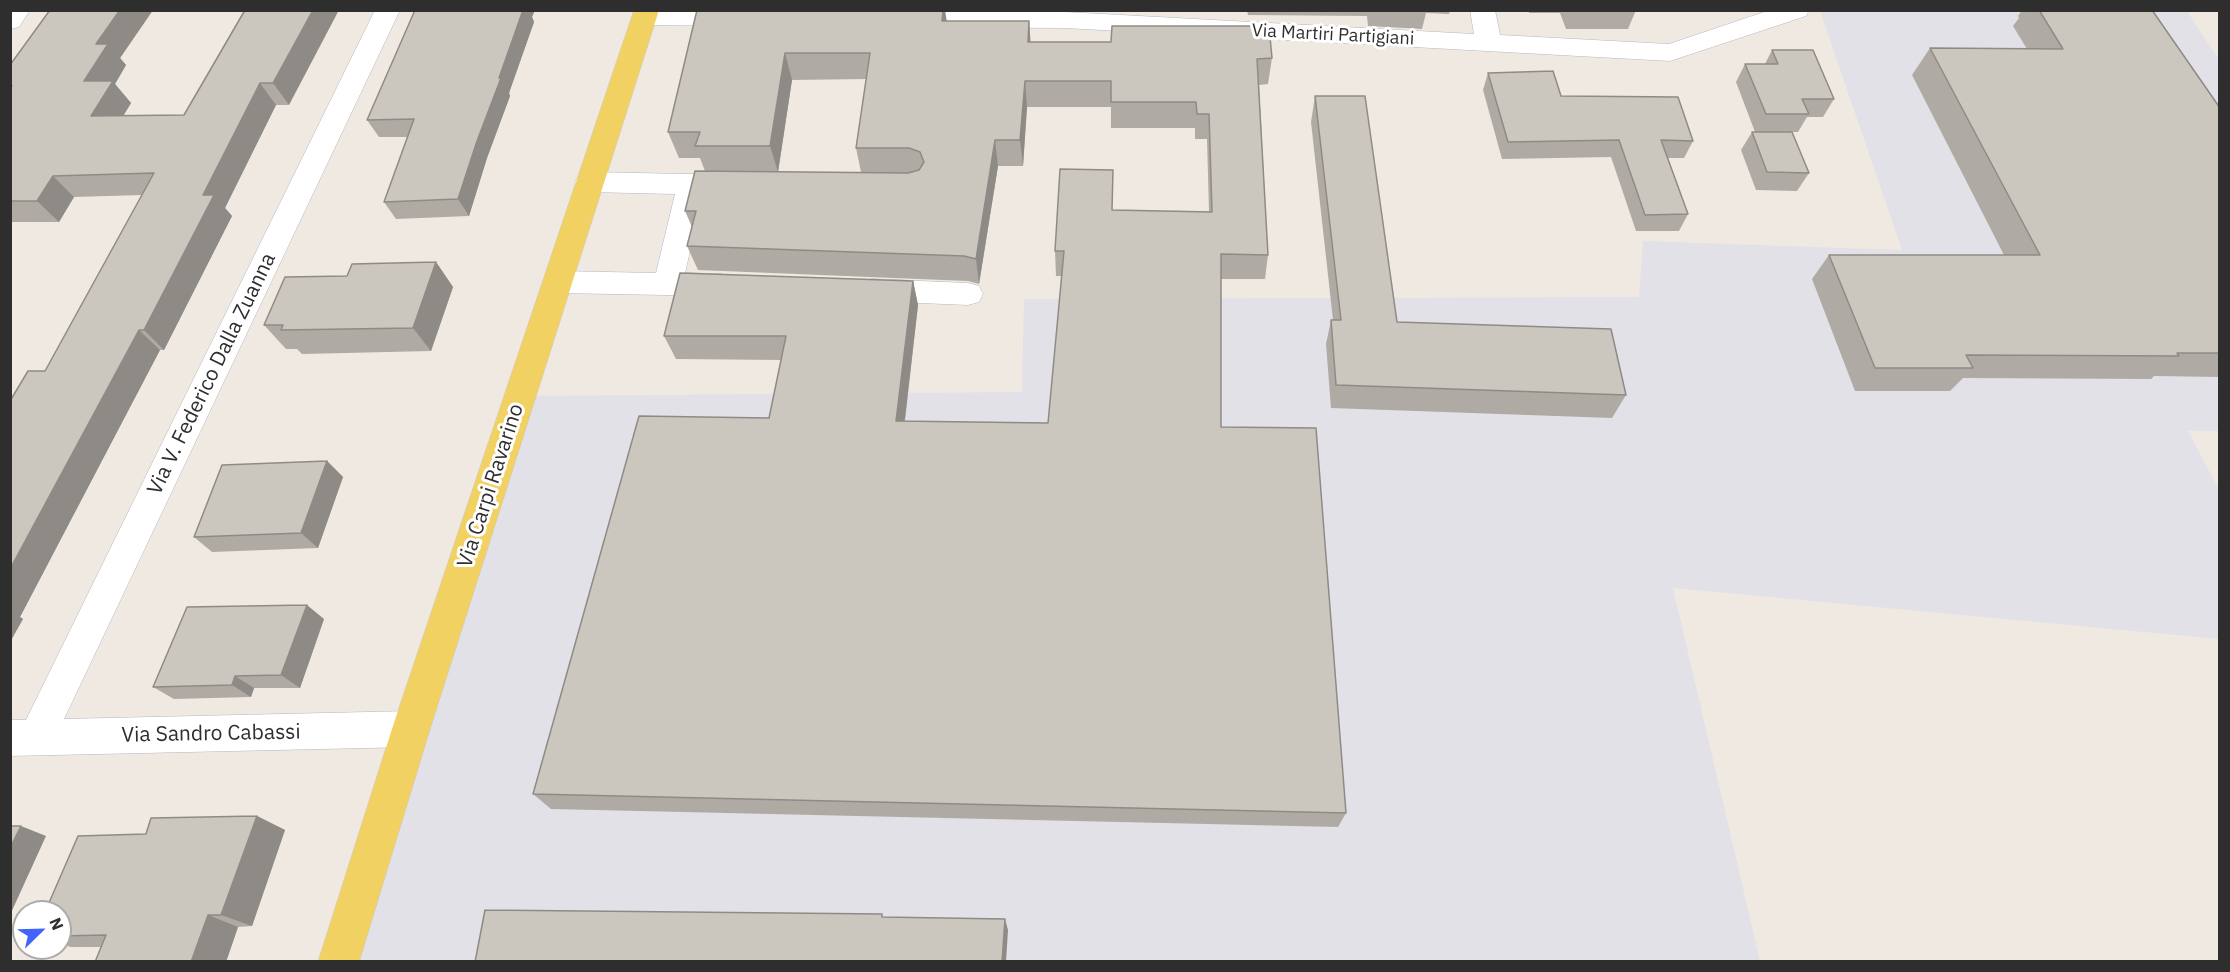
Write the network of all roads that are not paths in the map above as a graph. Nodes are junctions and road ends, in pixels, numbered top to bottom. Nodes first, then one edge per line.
1 (18, 10) edge
2 (388, 10) edge
3 (1482, 10) edge
4 (1797, 10) edge
5 (646, 14) edge
6 (760, 18) edge
7 (877, 19) edge
8 (10, 21) edge
9 (1489, 45) junction
10 (589, 182) junction
11 (691, 184) junction
12 (761, 185) edge
13 (558, 282) junction
14 (668, 283) junction
15 (748, 286) edge
16 (841, 289) edge
17 (968, 294) dead end
18 (411, 729) junction
19 (23, 738) edge
20 (338, 962) edge

1 - 8 street
2 - 19 street, Via V. Federico Dalla Zuanna
3 - 9 street
4 - 9 street, Via Martiri Partigiani
5 - 6 street
5 - 10 main road, Via Carpi Ravarino
7 - 9 street, Via Martiri Partigiani
10 - 11 street
10 - 13 main road, Via Carpi Ravarino
11 - 12 street
11 - 14 street
13 - 14 street
13 - 18 main road, Via Carpi Ravarino
14 - 15 street
16 - 17 street
18 - 19 street, Via Sandro Cabassi
18 - 20 main road, Via Carpi Ravarino

